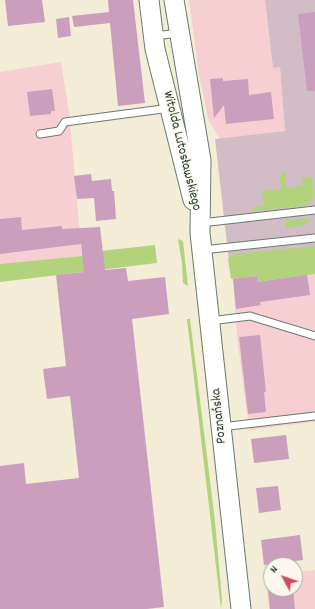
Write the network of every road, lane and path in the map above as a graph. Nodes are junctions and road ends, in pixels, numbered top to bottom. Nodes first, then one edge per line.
1 (149, 0) edge
2 (174, 0) edge
3 (178, 33) junction
4 (153, 36) junction
5 (171, 108) junction
6 (40, 134) dead end
7 (315, 210) edge
8 (199, 223) junction
9 (315, 238) edge
10 (202, 250) junction
11 (209, 321) junction
12 (315, 336) edge
13 (315, 416) edge
14 (221, 427) junction
15 (241, 609) edge

1 - 4 main road, Witolda Lutosławskiego
2 - 3 main road, Witolda Lutosławskiego
3 - 4 lane
3 - 8 main road, Witolda Lutosławskiego
4 - 5 main road, Witolda Lutosławskiego
5 - 6 lane
5 - 8 main road, Witolda Lutosławskiego
7 - 8 lane
8 - 10 main road, Poznańska
9 - 10 lane
10 - 11 main road, Poznańska
11 - 12 lane
11 - 14 main road, Poznańska
13 - 14 lane
14 - 15 main road, Poznańska

